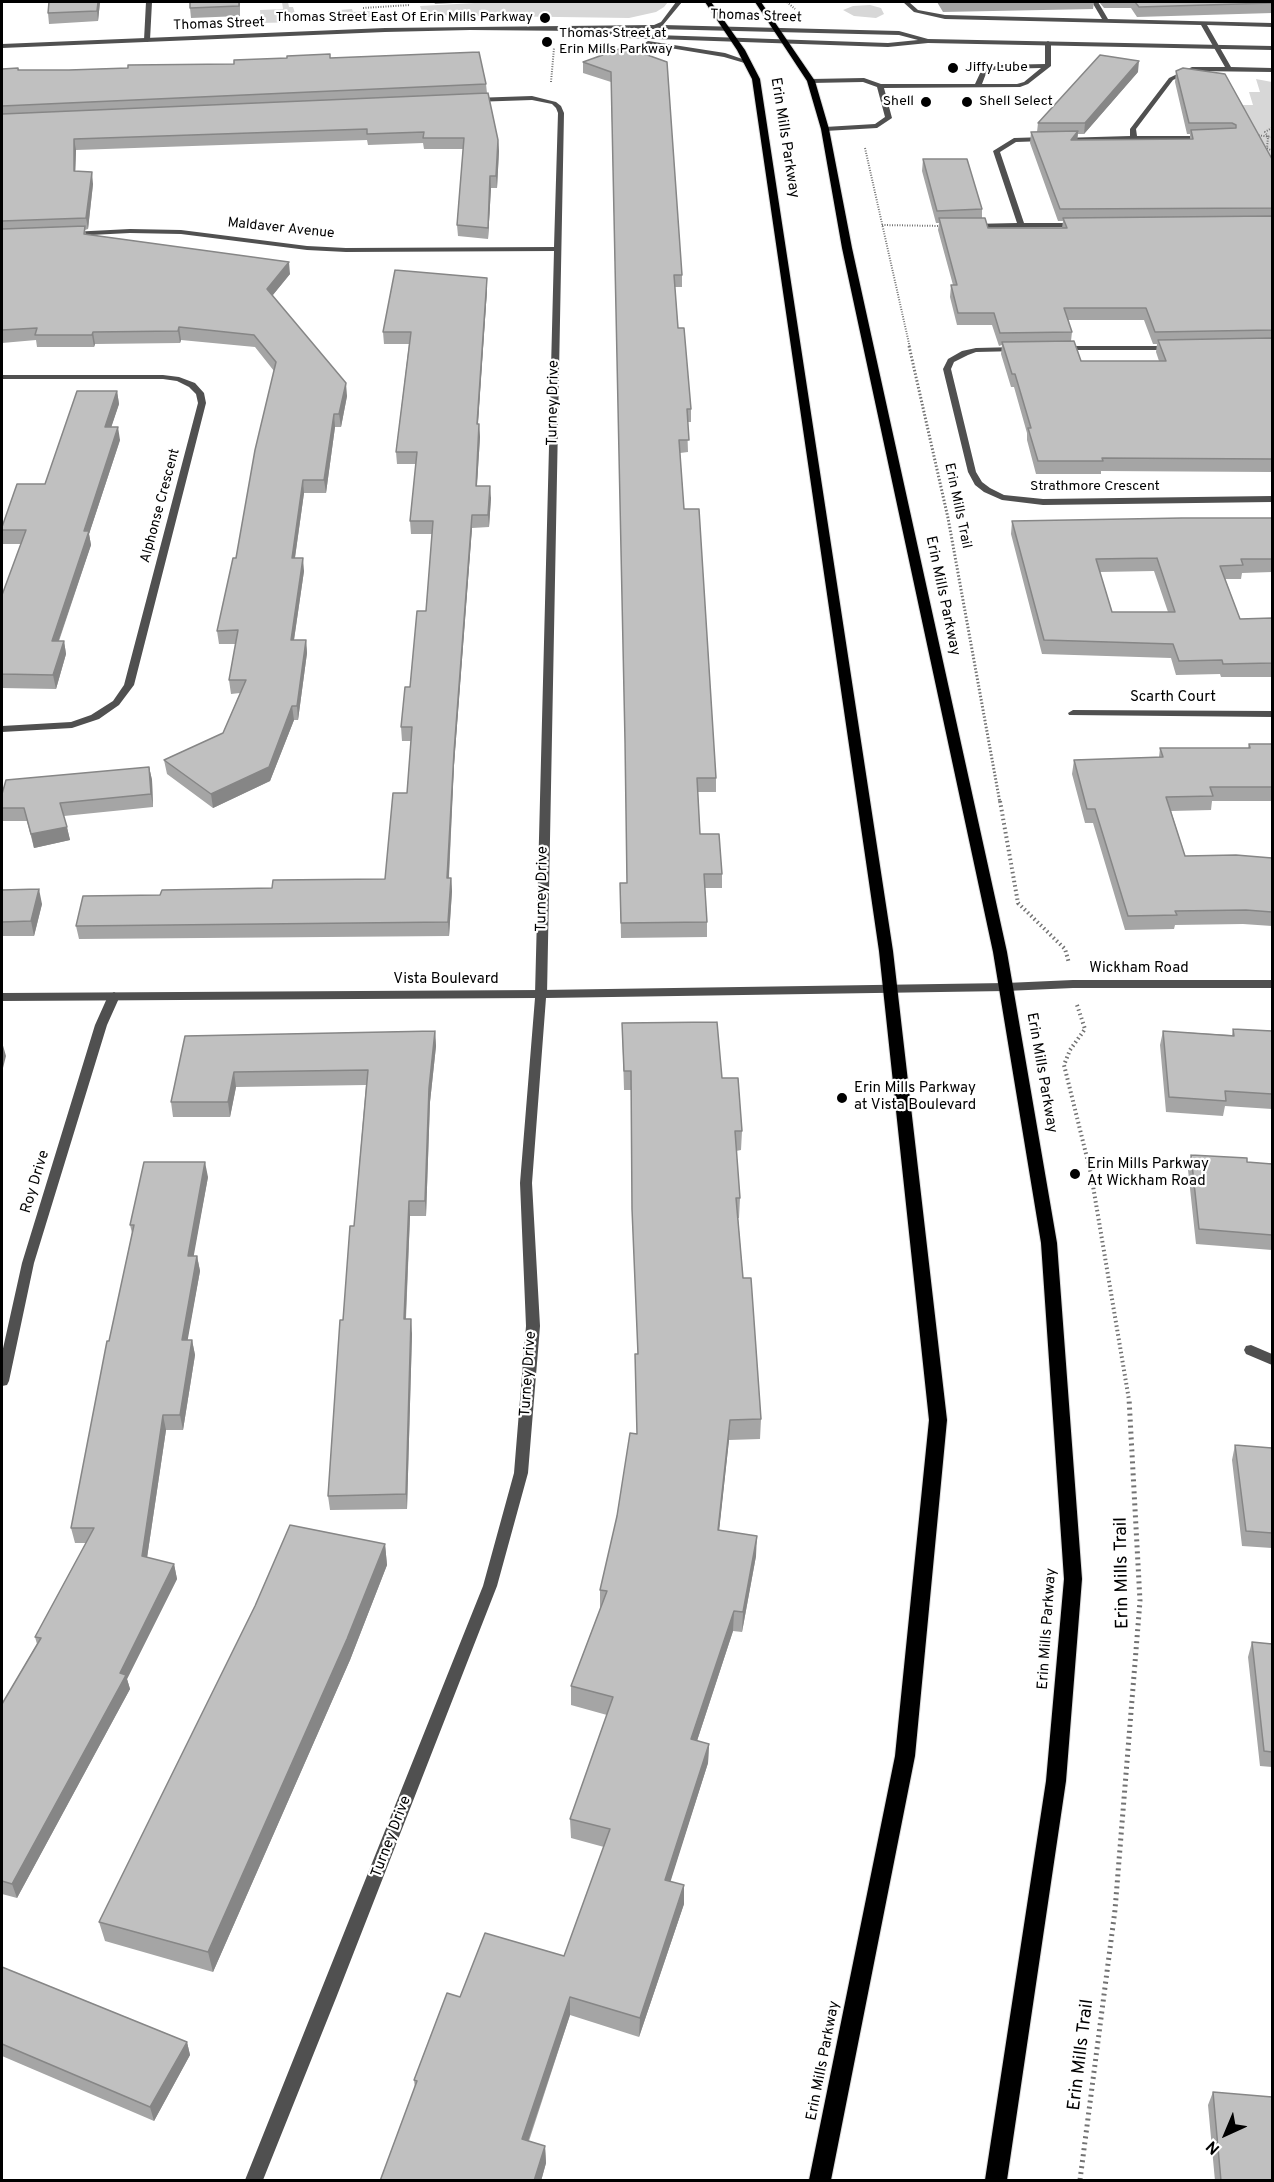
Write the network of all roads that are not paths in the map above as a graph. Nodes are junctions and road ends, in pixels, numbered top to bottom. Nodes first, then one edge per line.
1 (149, 2) edge
2 (679, 2) edge
3 (708, 2) edge
4 (758, 2) edge
5 (906, 2) edge
6 (1095, 2) edge
7 (1106, 21) junction
8 (1203, 23) junction
9 (1272, 25) edge
10 (655, 27) junction
11 (727, 28) junction
12 (582, 29) junction
13 (778, 30) junction
14 (627, 36) junction
15 (734, 39) junction
16 (147, 40) junction
17 (786, 41) junction
18 (928, 41) junction
19 (1048, 43) junction
20 (2, 46) edge
21 (1219, 47) junction
22 (1272, 48) edge
23 (748, 62) junction
24 (1048, 66) junction
25 (1229, 69) junction
26 (1272, 70) edge
27 (811, 81) junction
28 (880, 86) junction
29 (978, 86) junction
30 (468, 100) edge
31 (825, 129) junction
32 (1134, 138) junction
33 (1230, 138) edge
34 (1021, 225) junction
35 (1081, 225) edge
36 (941, 226) edge
37 (60, 234) edge
38 (557, 249) junction
39 (1028, 348) edge
40 (1052, 348) edge
41 (1179, 348) edge
42 (2, 377) edge
43 (1272, 499) edge
44 (1073, 713) dead end
45 (1272, 714) edge
46 (2, 729) edge
47 (1272, 984) edge
48 (1006, 987) junction
49 (891, 989) junction
50 (541, 994) junction
51 (114, 996) junction
52 (2, 997) edge
53 (1251, 1350) dead end
54 (1272, 1360) edge
55 (2, 1381) edge
56 (254, 2181) edge
57 (820, 2181) edge
58 (996, 2181) edge

1 - 16 street
2 - 10 street
3 - 11 main road, Erin Mills Parkway
4 - 13 main road, Erin Mills Parkway
5 - 7 street
6 - 7 street
7 - 8 street
8 - 9 street
8 - 21 street
10 - 11 street, Thomas Street
10 - 12 street, Thomas Street
11 - 13 street, Thomas Street
11 - 15 main road, Erin Mills Parkway
12 - 14 street, Thomas Street
12 - 16 street, Thomas Street
13 - 17 main road, Erin Mills Parkway
13 - 18 street, Thomas Street
14 - 15 street, Thomas Street
14 - 23 street
15 - 17 street, Thomas Street
15 - 23 main road, Erin Mills Parkway
16 - 20 street, Thomas Street
17 - 18 street, Thomas Street
17 - 27 main road, Erin Mills Parkway
18 - 19 street, Thomas Street
19 - 21 street, Thomas Street
19 - 24 street
21 - 22 street, Thomas Street
21 - 25 street
23 - 49 main road, Erin Mills Parkway
24 - 29 street
24 - 29 street
25 - 26 street
25 - 32 street
27 - 28 street
27 - 31 main road, Erin Mills Parkway
28 - 29 street
28 - 31 street
30 - 38 street, Turney Drive
31 - 48 main road, Erin Mills Parkway
32 - 33 street
32 - 34 street
34 - 35 street
34 - 36 street
37 - 38 street, Maldaver Avenue
38 - 50 street, Turney Drive
39 - 43 street, Strathmore Crescent
40 - 41 street
42 - 46 street, Alphonse Crescent
44 - 45 street, Scarth Court
47 - 48 street, Wickham Road
48 - 49 street, Wickham Road
48 - 58 main road, Erin Mills Parkway
49 - 50 street, Vista Boulevard
49 - 57 main road, Erin Mills Parkway
50 - 51 street, Vista Boulevard
50 - 56 street, Turney Drive
51 - 52 street, Vista Boulevard
51 - 55 street, Roy Drive
53 - 54 street

